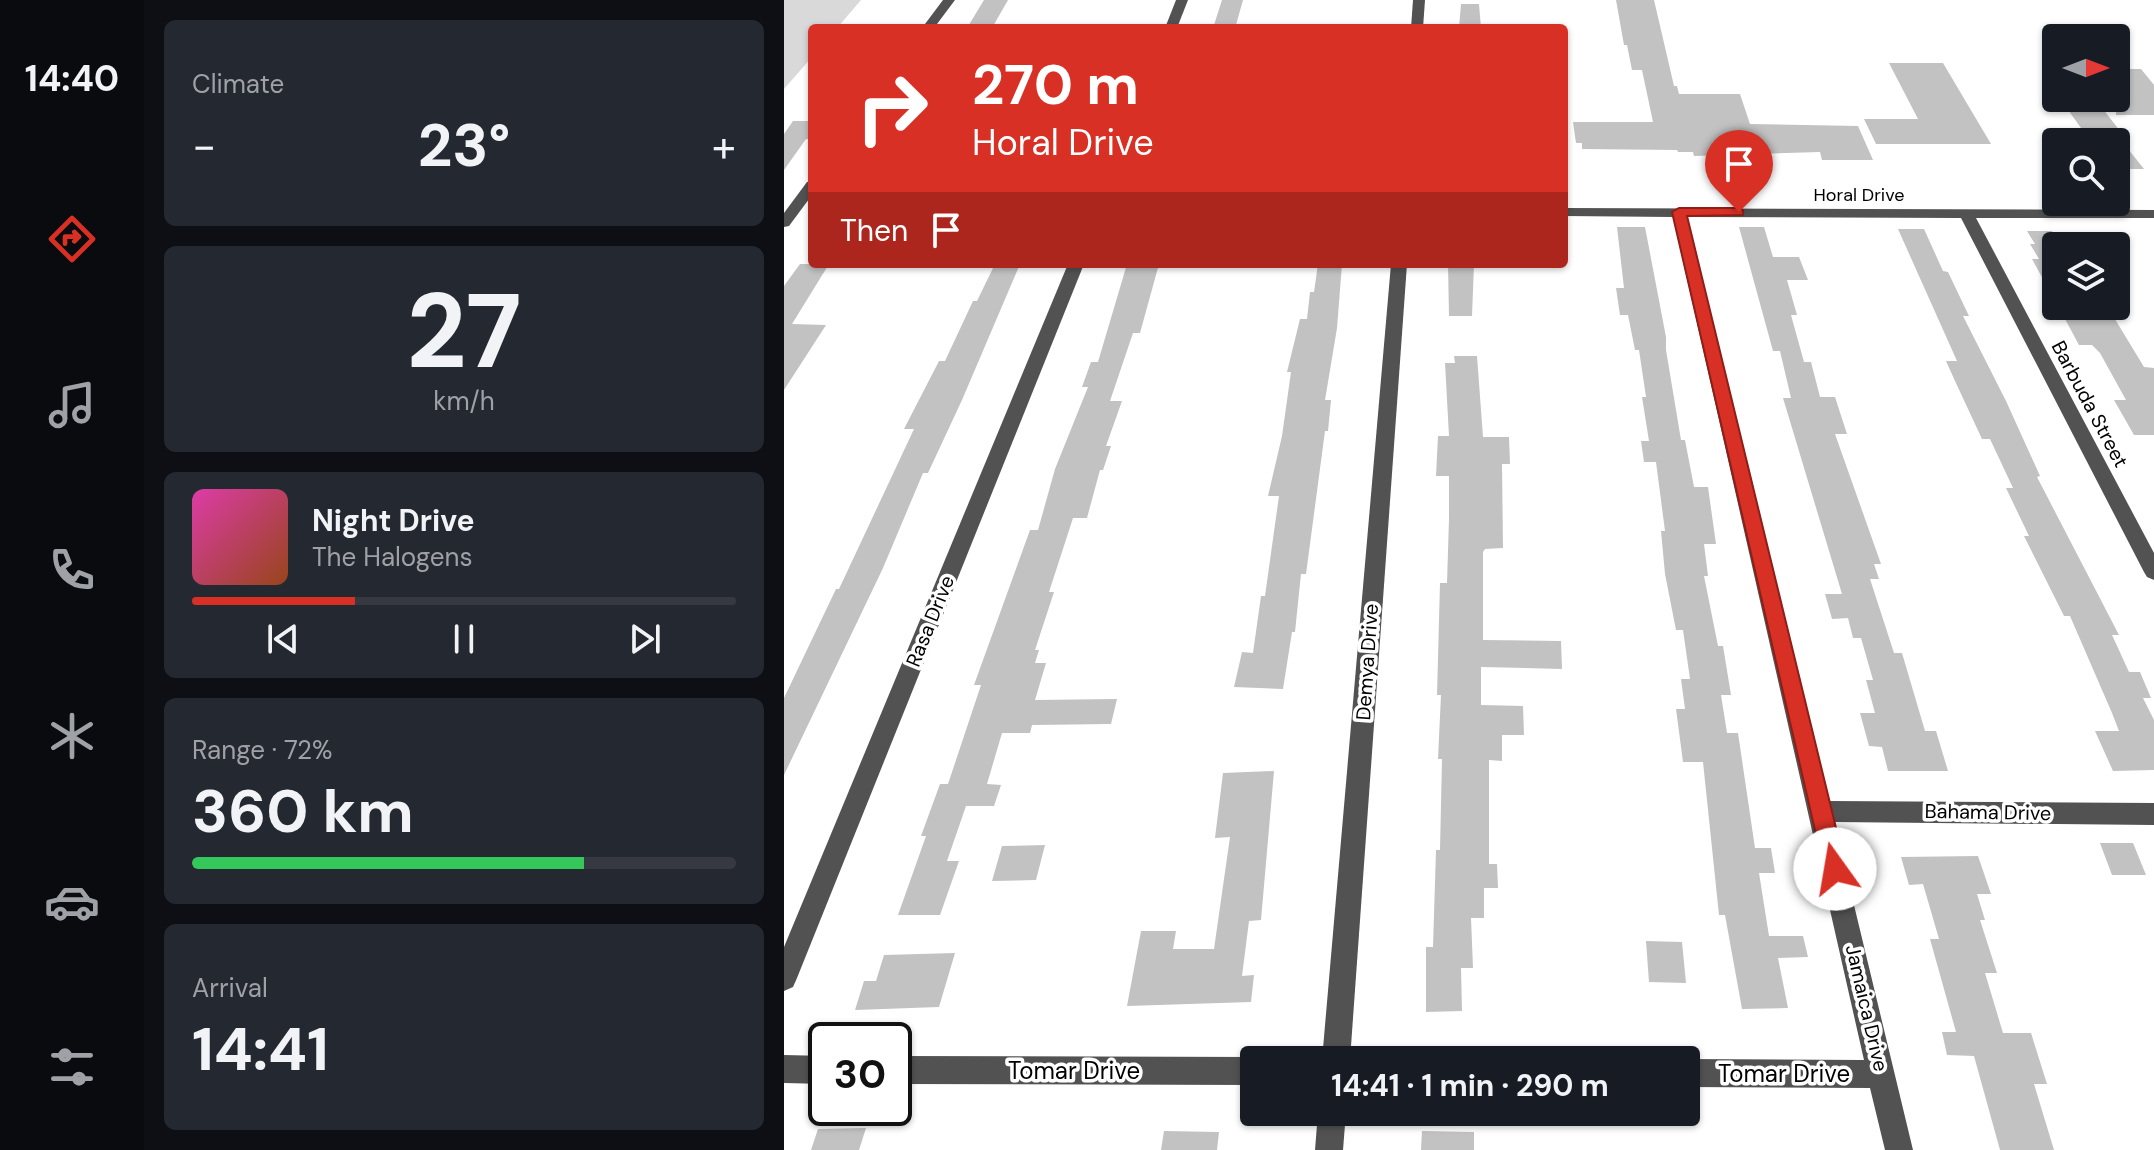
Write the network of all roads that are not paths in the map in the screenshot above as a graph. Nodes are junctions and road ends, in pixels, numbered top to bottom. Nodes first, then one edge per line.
1 (949, 0) edge
2 (1182, 0) edge
3 (1419, 0) edge
4 (931, 24) edge
5 (1173, 24) edge
6 (1417, 24) edge
7 (808, 190) edge
8 (808, 212) edge
9 (1568, 212) edge
10 (1679, 212) junction
11 (1966, 213) junction
12 (2154, 214) edge
13 (787, 215) edge
14 (1074, 268) edge
15 (1399, 268) edge
16 (2154, 572) edge
17 (1821, 811) junction
18 (2154, 814) edge
19 (784, 978) edge
20 (1337, 1046) edge
21 (784, 1069) edge
22 (808, 1070) edge
23 (912, 1070) edge
24 (1240, 1071) edge
25 (1700, 1073) edge
26 (1882, 1074) junction
27 (1331, 1126) edge
28 (1329, 1150) edge
29 (1899, 1150) edge

1 - 4 street
2 - 5 street
3 - 6 street
7 - 13 street
8 - 13 street
9 - 10 street, Horal Drive
10 - 11 street, Horal Drive
10 - 17 street, Jamaica Drive
11 - 12 street, Horal Drive
11 - 16 street, Barbuda Street
14 - 19 street, Rasa Drive
15 - 20 street, Demya Drive
17 - 18 street, Bahama Drive
17 - 26 street, Jamaica Drive
21 - 22 street
23 - 24 street, Tomar Drive
25 - 26 street, Tomar Drive
26 - 29 street, Jamaica Drive
27 - 28 street

